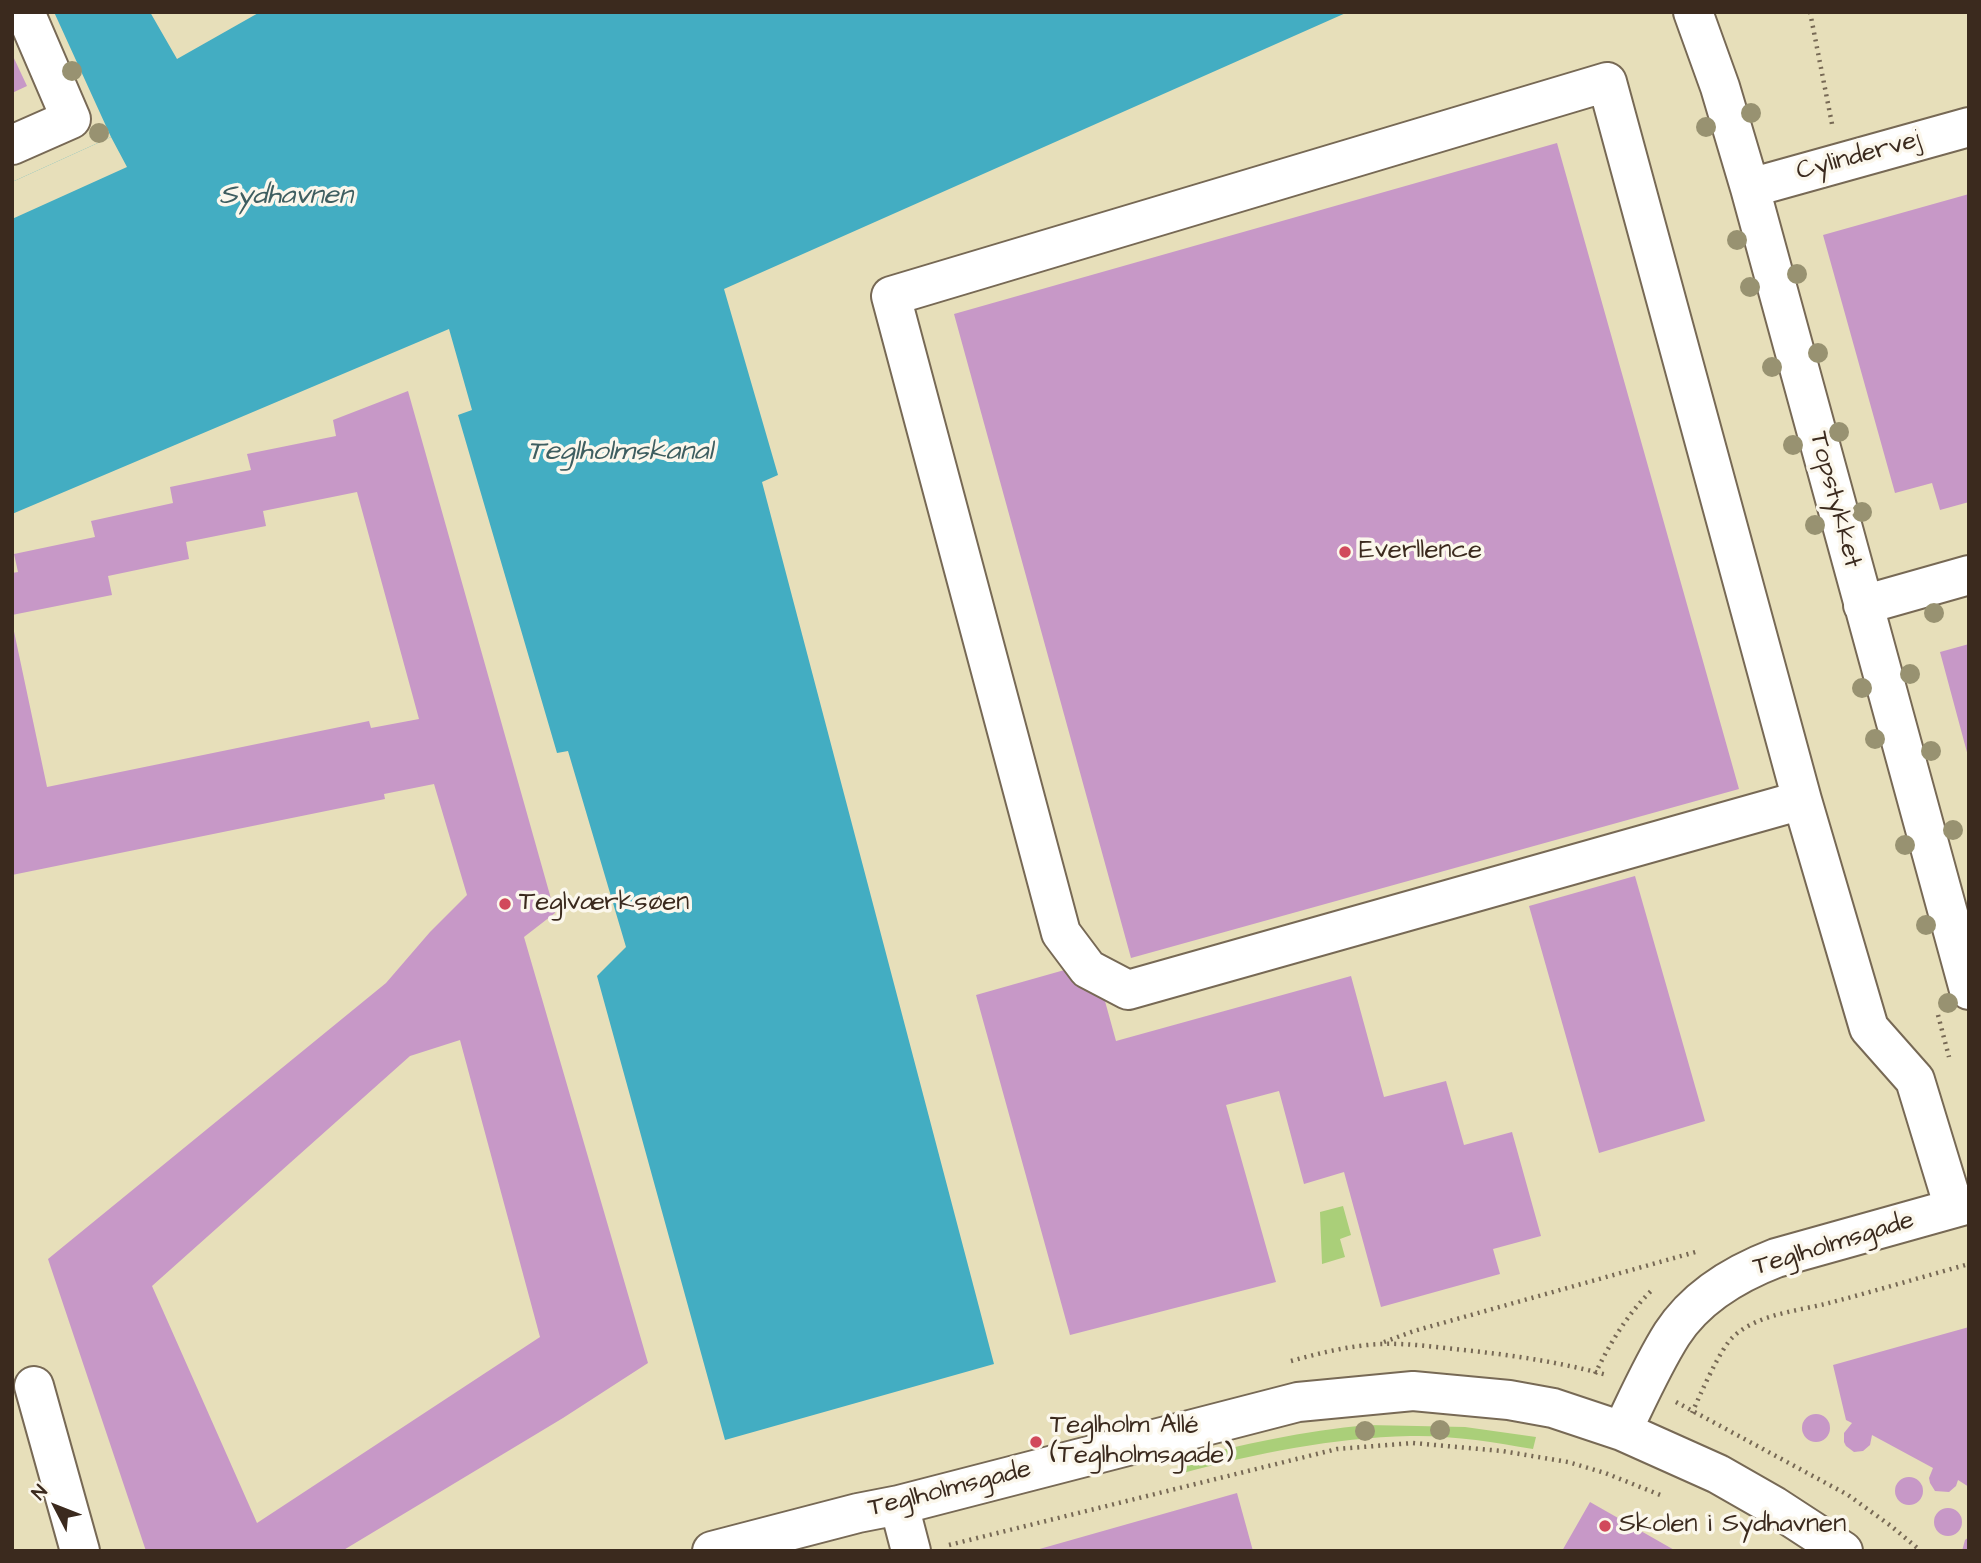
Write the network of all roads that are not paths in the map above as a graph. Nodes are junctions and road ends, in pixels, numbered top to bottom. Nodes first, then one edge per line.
1 (25, 12) edge
2 (1693, 12) edge
3 (1969, 127) edge
4 (12, 145) edge
5 (1750, 188) junction
6 (1969, 575) edge
7 (1863, 605) junction
8 (1802, 800) junction
9 (1969, 990) edge
10 (1961, 1206) edge
11 (34, 1386) dead end
12 (1622, 1431) junction
13 (899, 1505) junction
14 (925, 1549) edge
15 (80, 1551) edge
16 (712, 1551) edge
17 (1843, 1551) edge

1 - 4 street
2 - 5 street, Topstykket
3 - 5 street, Cylindervej
5 - 7 street, Topstykket
6 - 7 street
7 - 9 street, Topstykket
8 - 8 street
8 - 10 street
10 - 12 street, Teglholmsgade
11 - 15 street
12 - 13 street, Teglholmsgade
12 - 17 street
13 - 14 street
13 - 16 street, Teglholmsgade

